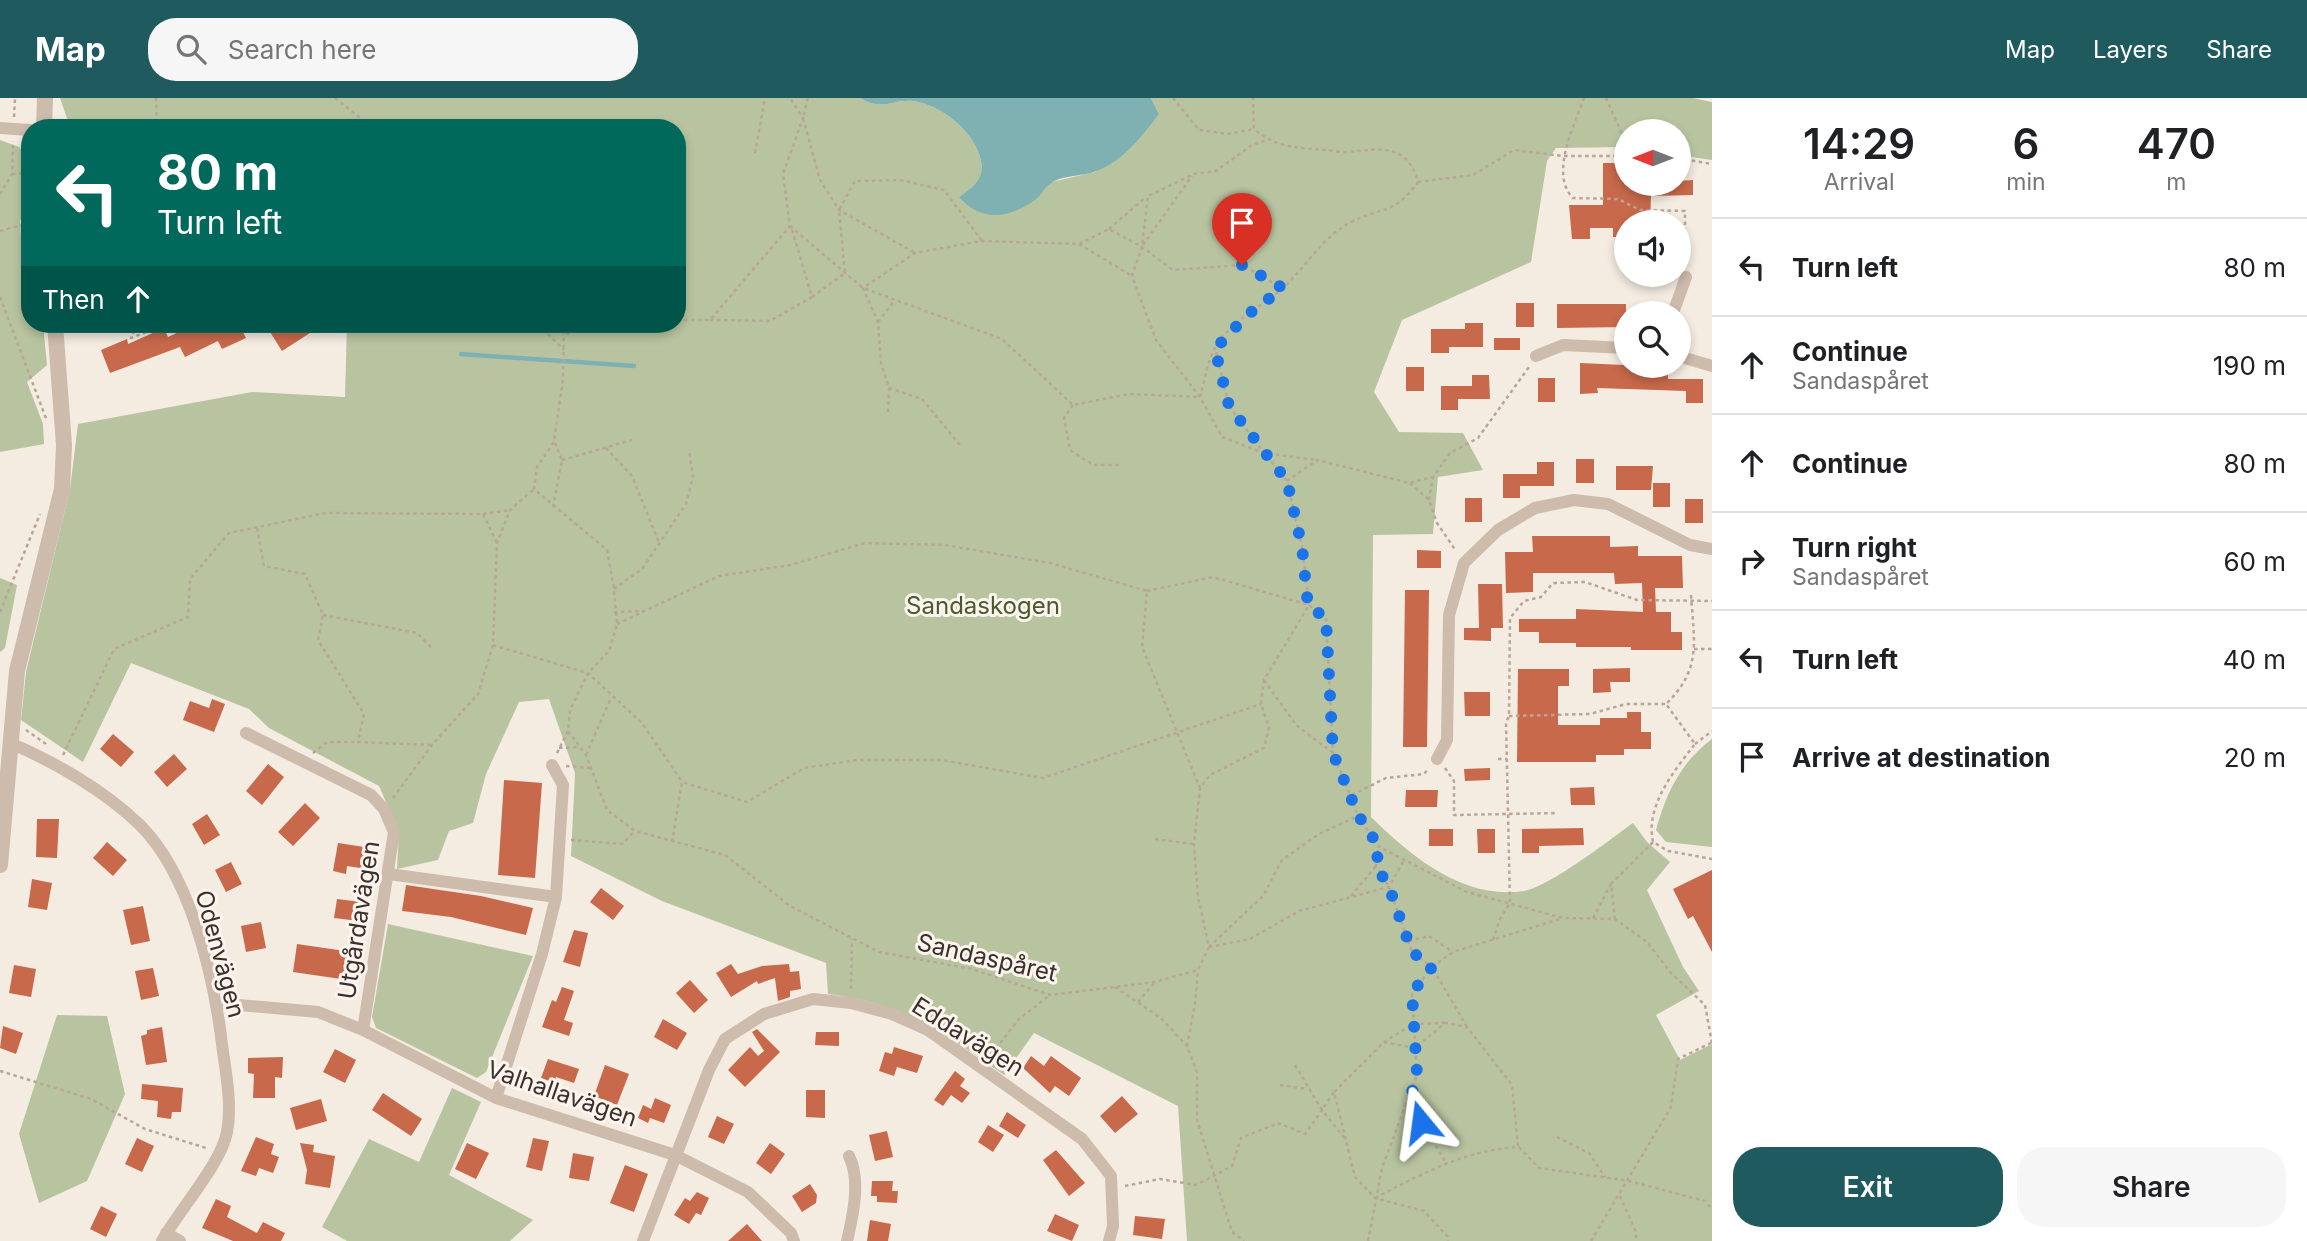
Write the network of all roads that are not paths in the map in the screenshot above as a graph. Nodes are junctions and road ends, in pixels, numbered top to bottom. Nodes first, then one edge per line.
1 (45, 98) edge
2 (44, 119) edge
3 (56, 333) edge
4 (1614, 347) edge
5 (1536, 356) road end
6 (1691, 360) edge
7 (1712, 366) edge
8 (1712, 549) edge
9 (246, 733) dead end
10 (10, 743) junction
11 (1437, 759) road end
12 (552, 765) road end
13 (0, 865) edge
14 (389, 874) junction
15 (556, 897) junction
16 (217, 1003) junction
17 (363, 1030) junction
18 (496, 1098) junction
19 (675, 1155) junction
20 (849, 1156) dead end
21 (164, 1237) edge
22 (180, 1241) edge
23 (643, 1241) edge
24 (794, 1241) edge
25 (847, 1241) edge
26 (1109, 1241) edge

1 - 2 street
3 - 10 street
4 - 5 street
6 - 7 street
8 - 11 street
9 - 14 street, Utgårdavägen
10 - 13 street
10 - 16 street, Odenvägen
12 - 15 street
14 - 15 street
14 - 17 street, Utgårdavägen
15 - 18 street
16 - 17 street, Valhallavägen
16 - 21 street, Odenvägen
17 - 18 street, Valhallavägen
18 - 19 street, Valhallavägen
19 - 23 street, Eddavägen
19 - 24 street, Valhallavägen
19 - 26 street, Eddavägen
20 - 25 street
21 - 22 street

